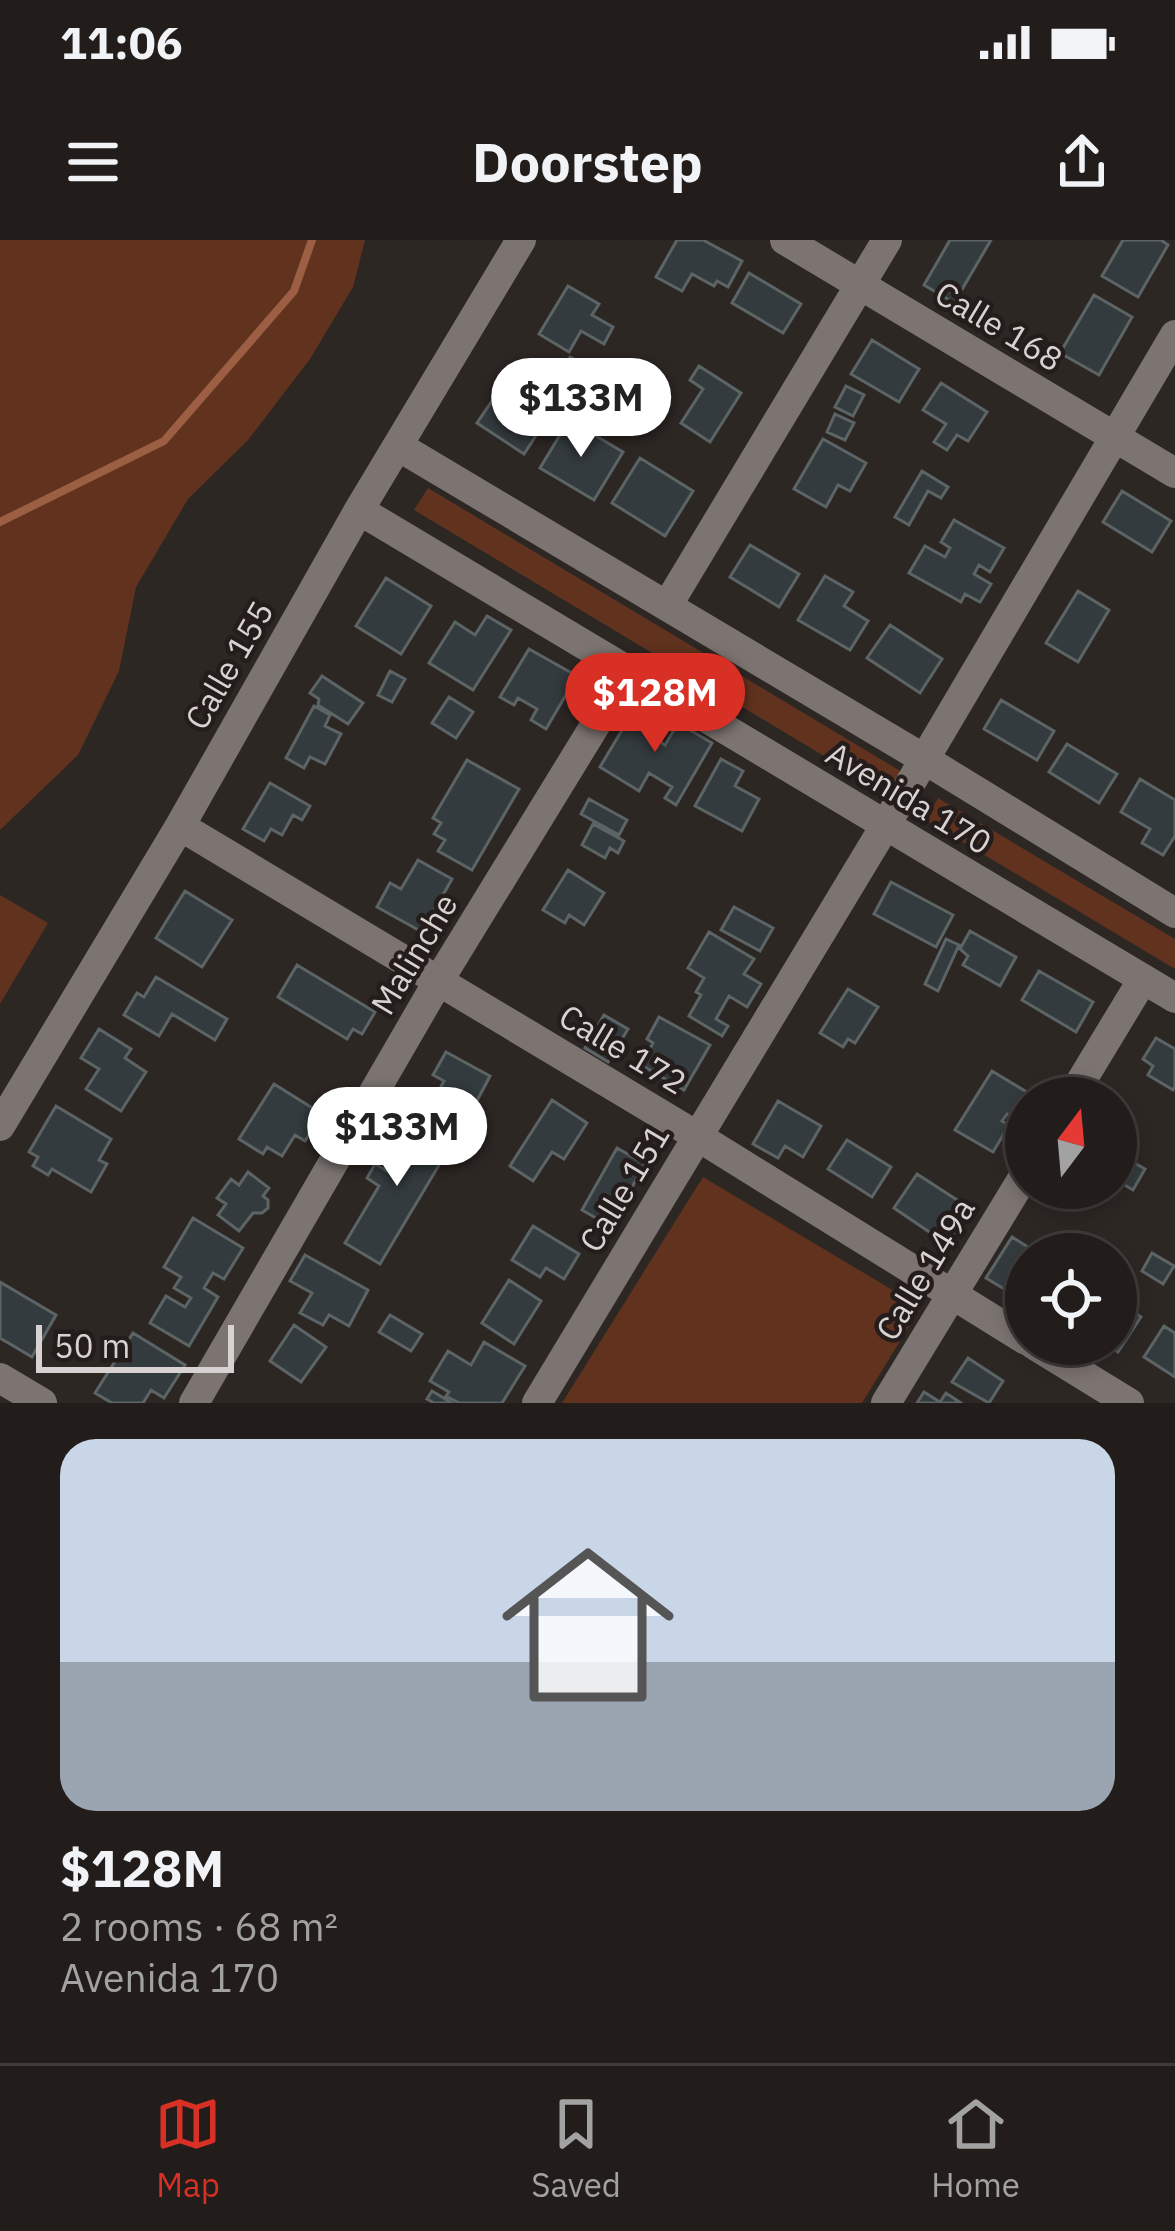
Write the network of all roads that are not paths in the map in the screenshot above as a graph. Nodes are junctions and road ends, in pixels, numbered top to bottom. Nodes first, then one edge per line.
1 (521, 240) edge
2 (785, 240) edge
3 (887, 240) edge
4 (860, 286) junction
5 (1175, 335) edge
6 (1116, 437) junction
7 (398, 446) junction
8 (1175, 473) edge
9 (359, 509) junction
10 (667, 606) junction
11 (629, 670) junction
12 (924, 759) junction
13 (180, 826) junction
14 (885, 826) junction
15 (1174, 910) edge
16 (439, 980) junction
17 (1143, 980) junction
18 (1175, 998) edge
19 (1085, 1077) edge
20 (0, 1126) edge
21 (698, 1136) junction
22 (1005, 1207) edge
23 (952, 1294) junction
24 (1005, 1327) edge
25 (1067, 1365) edge
26 (0, 1378) edge
27 (42, 1403) edge
28 (194, 1403) edge
29 (537, 1403) edge
30 (886, 1403) edge
31 (1129, 1403) edge

1 - 7 street, Calle 155
2 - 4 street, Calle 168
3 - 4 street
4 - 6 street, Calle 168
4 - 10 street
5 - 6 street
6 - 8 street, Calle 168
6 - 12 street
7 - 9 street, Calle 155
7 - 10 street, Avenida 170
9 - 11 street, Avenida 170
9 - 13 street, Calle 155
10 - 12 street, Avenida 170
11 - 14 street, Avenida 170
11 - 16 street, Malinche
12 - 14 street
12 - 15 street, Avenida 170
13 - 16 street, Calle 172
13 - 20 street, Calle 155
14 - 17 street, Avenida 170
14 - 21 street, Calle 151
16 - 21 street, Calle 172
16 - 28 street, Malinche
17 - 18 street, Avenida 170
17 - 19 street
21 - 23 street, Calle 172
21 - 29 street, Calle 151
22 - 23 street, Calle 149a
23 - 24 street, Calle 172
23 - 30 street, Calle 149a
25 - 31 street, Calle 172
26 - 27 street

